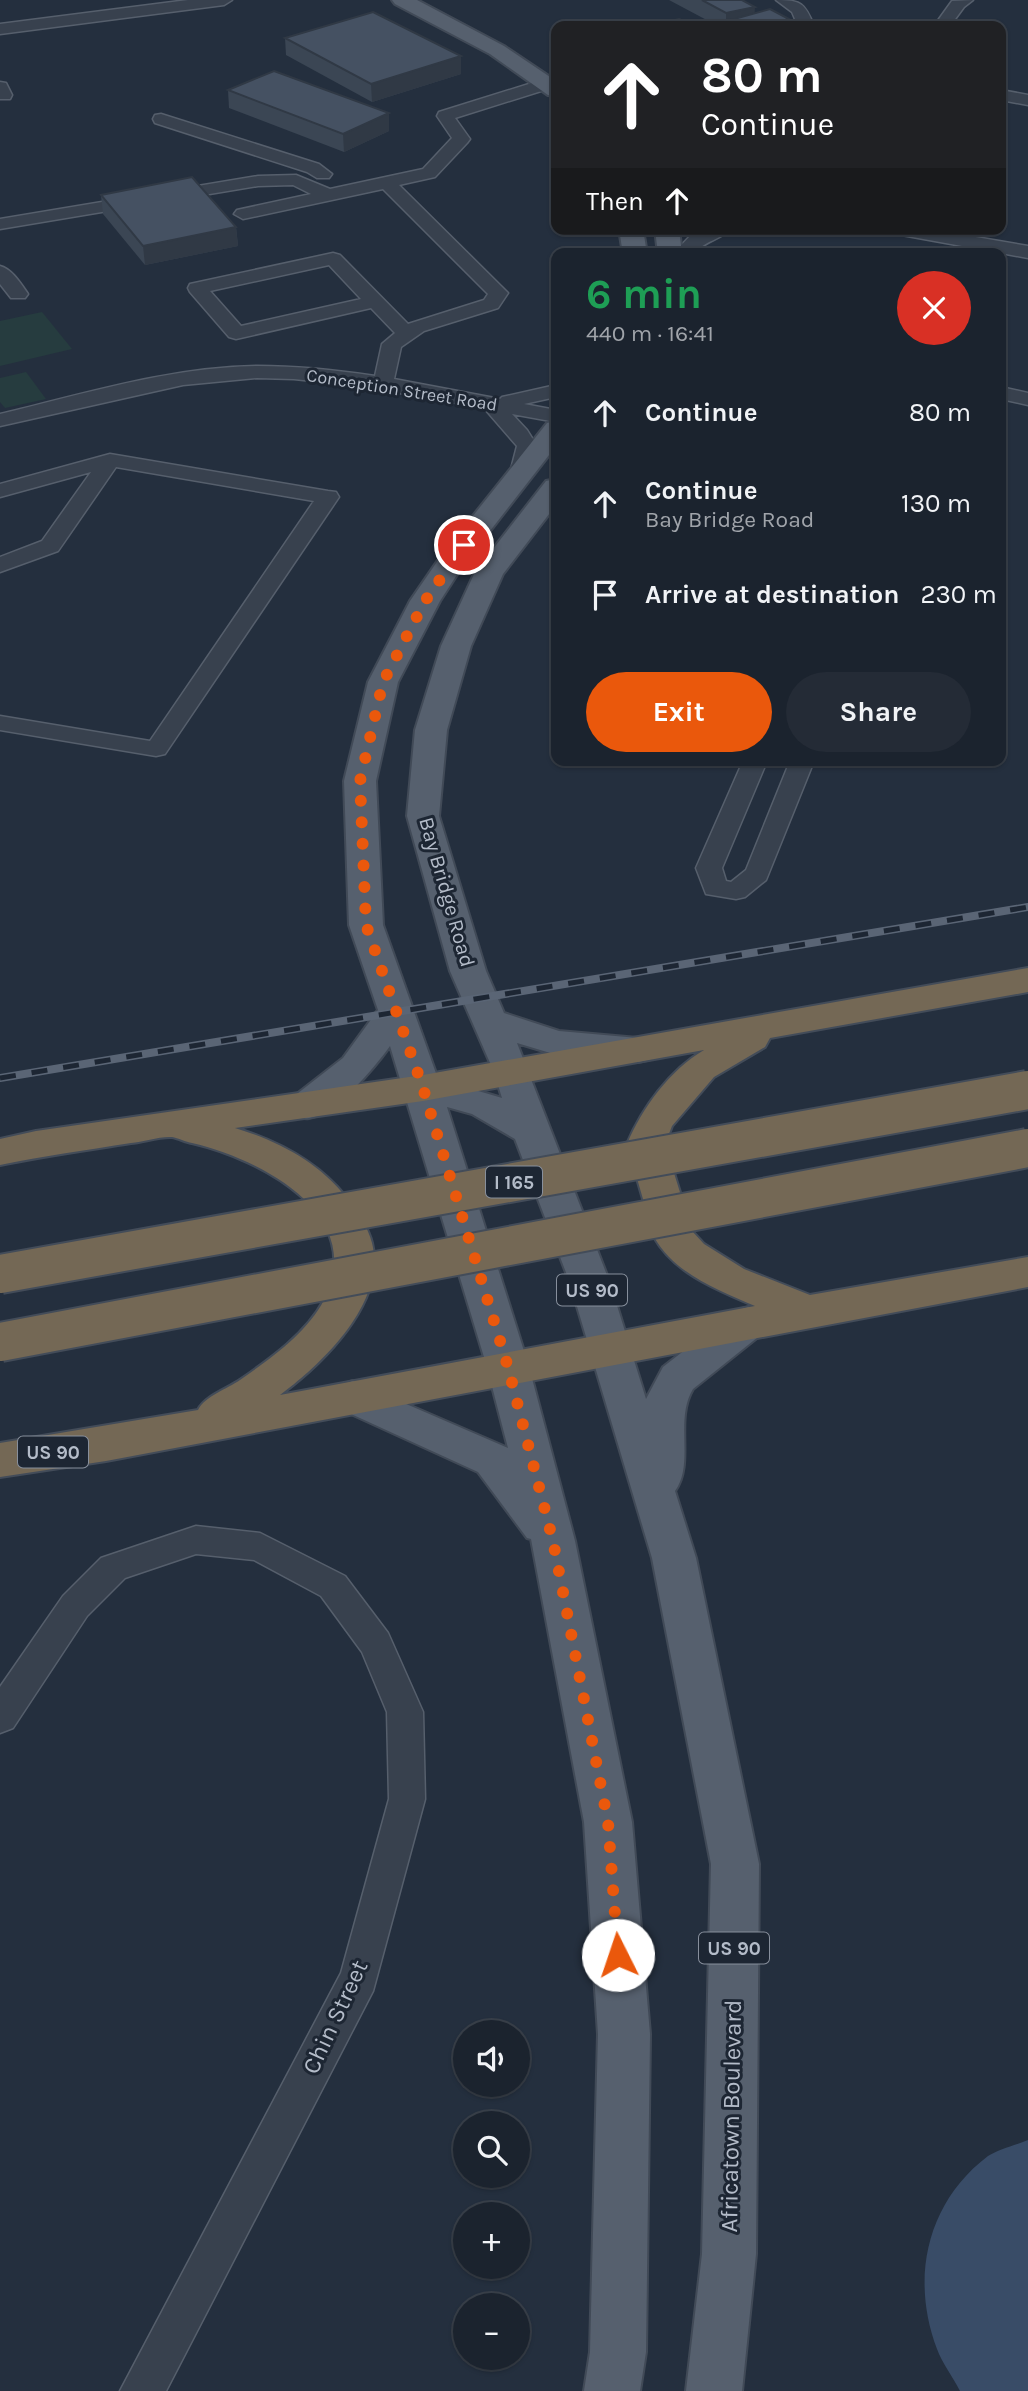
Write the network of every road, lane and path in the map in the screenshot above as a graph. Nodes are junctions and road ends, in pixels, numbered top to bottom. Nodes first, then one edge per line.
1 (224, 0) edge
2 (402, 0) edge
3 (783, 0) edge
4 (965, 0) edge
5 (804, 21) edge
6 (946, 21) edge
7 (0, 29) edge
8 (551, 85) edge
9 (551, 86) edge
10 (1006, 96) edge
11 (1028, 100) edge
12 (161, 119) dead end
13 (386, 182) junction
14 (351, 190) junction
15 (328, 195) junction
16 (243, 214) dead end
17 (0, 225) edge
18 (706, 235) edge
19 (937, 235) edge
20 (688, 248) edge
21 (1025, 248) edge
22 (0, 272) edge
23 (18, 294) dead end
24 (376, 301) junction
25 (407, 334) junction
26 (383, 385) junction
27 (551, 392) edge
28 (1006, 394) edge
29 (1028, 399) edge
30 (491, 404) junction
31 (551, 415) edge
32 (0, 420) edge
33 (551, 435) edge
34 (110, 460) junction
35 (551, 461) edge
36 (521, 473) junction
37 (0, 491) edge
38 (551, 492) edge
39 (512, 543) junction
40 (0, 565) edge
41 (0, 723) edge
42 (753, 766) edge
43 (800, 766) edge
44 (1028, 980) edge
45 (397, 1012) junction
46 (490, 1021) junction
47 (771, 1026) junction
48 (638, 1050) junction
49 (512, 1072) junction
50 (423, 1088) junction
51 (1028, 1090) edge
52 (306, 1106) junction
53 (164, 1125) junction
54 (531, 1131) junction
55 (18, 1148) edge
56 (1028, 1148) edge
57 (1028, 1272) edge
58 (0, 1274) edge
59 (808, 1311) junction
60 (749, 1322) junction
61 (0, 1342) edge
62 (610, 1348) junction
63 (508, 1367) junction
64 (353, 1397) junction
65 (196, 1426) junction
66 (0, 1460) edge
67 (660, 1513) junction
68 (553, 1541) junction
69 (0, 1717) edge
70 (142, 2391) edge
71 (612, 2391) edge
72 (714, 2391) edge

1 - 7 street
2 - 8 main road
3 - 5 street
4 - 6 street
9 - 13 street
10 - 11 street
12 - 14 street
13 - 14 street
13 - 25 street
14 - 15 street
15 - 16 street
15 - 17 street
18 - 20 street
19 - 21 street
22 - 23 street
24 - 24 street
24 - 25 street
25 - 26 street
26 - 30 street, Conception Street Road
26 - 32 street, Conception Street Road
27 - 30 street
28 - 29 street
30 - 31 street, Conception Street Road
30 - 36 street
33 - 36 main road
34 - 37 street
34 - 40 street
34 - 41 street
35 - 39 main road
36 - 45 main road
38 - 39 main road, Bay Bridge Road
39 - 46 main road, Bay Bridge Road
42 - 43 street
44 - 47 highway
45 - 50 main road
45 - 52 main road
46 - 48 main road
46 - 49 main road, Bay Bridge Road
47 - 48 highway
47 - 59 highway
48 - 49 highway
49 - 50 highway
49 - 54 main road, US 90
50 - 52 highway
50 - 54 main road
50 - 63 main road
51 - 58 highway, I 165, bridge
52 - 53 highway
53 - 55 highway
53 - 65 highway
54 - 62 main road, US 90
56 - 61 highway, bridge
57 - 59 highway
59 - 60 highway
60 - 62 highway
60 - 67 main road
62 - 63 highway
62 - 67 main road, US 90
63 - 64 highway
63 - 68 main road
64 - 65 highway, US 90
64 - 68 main road
65 - 66 highway, US 90
67 - 72 main road, Africatown Boulevard / US 90
68 - 71 main road
69 - 70 street, Chin Street

